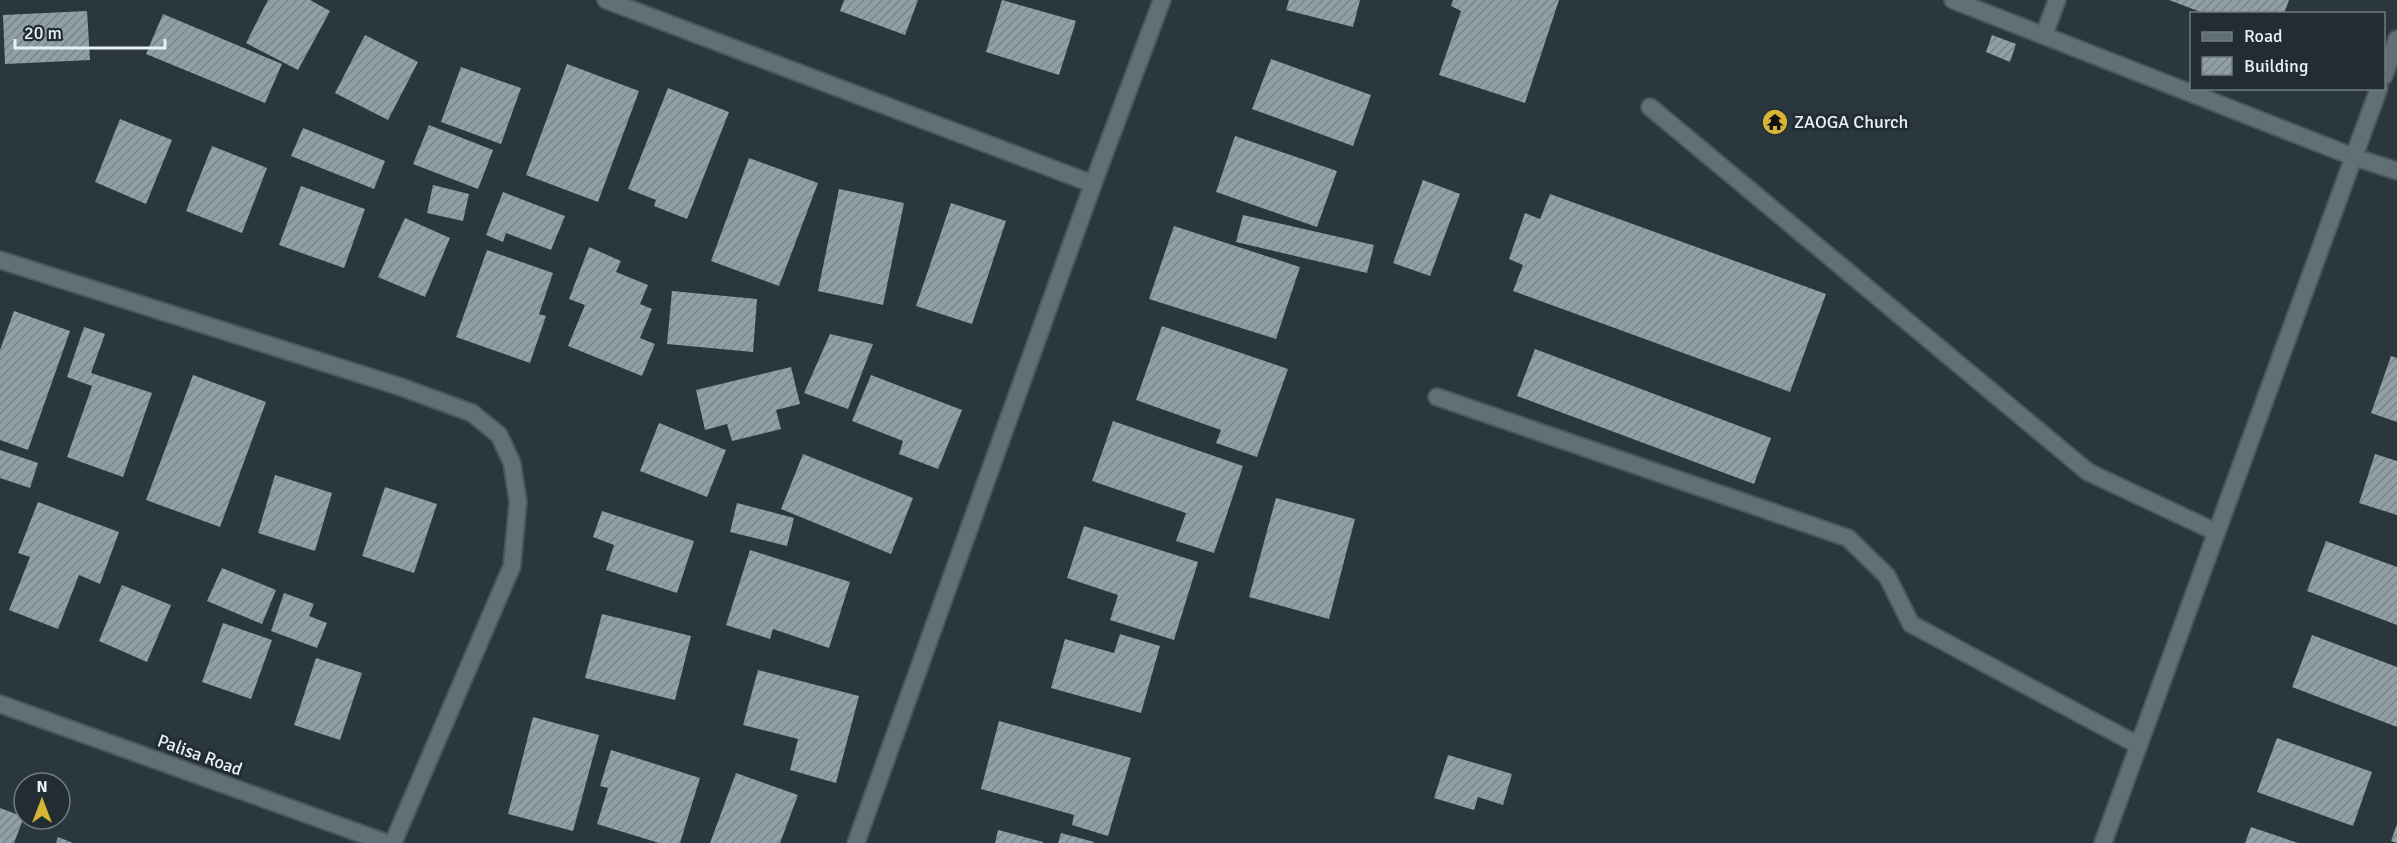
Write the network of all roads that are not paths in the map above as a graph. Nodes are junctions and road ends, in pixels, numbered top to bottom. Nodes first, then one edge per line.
1 (606, 0) edge
2 (1162, 0) edge
3 (1953, 0) edge
4 (2057, 0) edge
5 (2044, 35) junction
6 (2397, 39) edge
7 (2385, 73) edge
8 (2378, 90) edge
9 (1650, 107) dead end
10 (2354, 157) junction
11 (2397, 171) edge
12 (1093, 184) junction
13 (0, 260) edge
14 (1437, 397) dead end
15 (2216, 532) junction
16 (0, 704) edge
17 (2138, 745) junction
18 (387, 843) edge
19 (393, 843) edge
20 (856, 843) edge
21 (2103, 843) edge

1 - 12 street
2 - 12 street
3 - 5 street
4 - 5 street
5 - 10 street
6 - 7 street
8 - 10 street
9 - 15 street
10 - 11 street
10 - 15 street
12 - 20 street
13 - 19 street
14 - 17 street
15 - 17 street
16 - 18 street, Palisa Road
17 - 21 street

